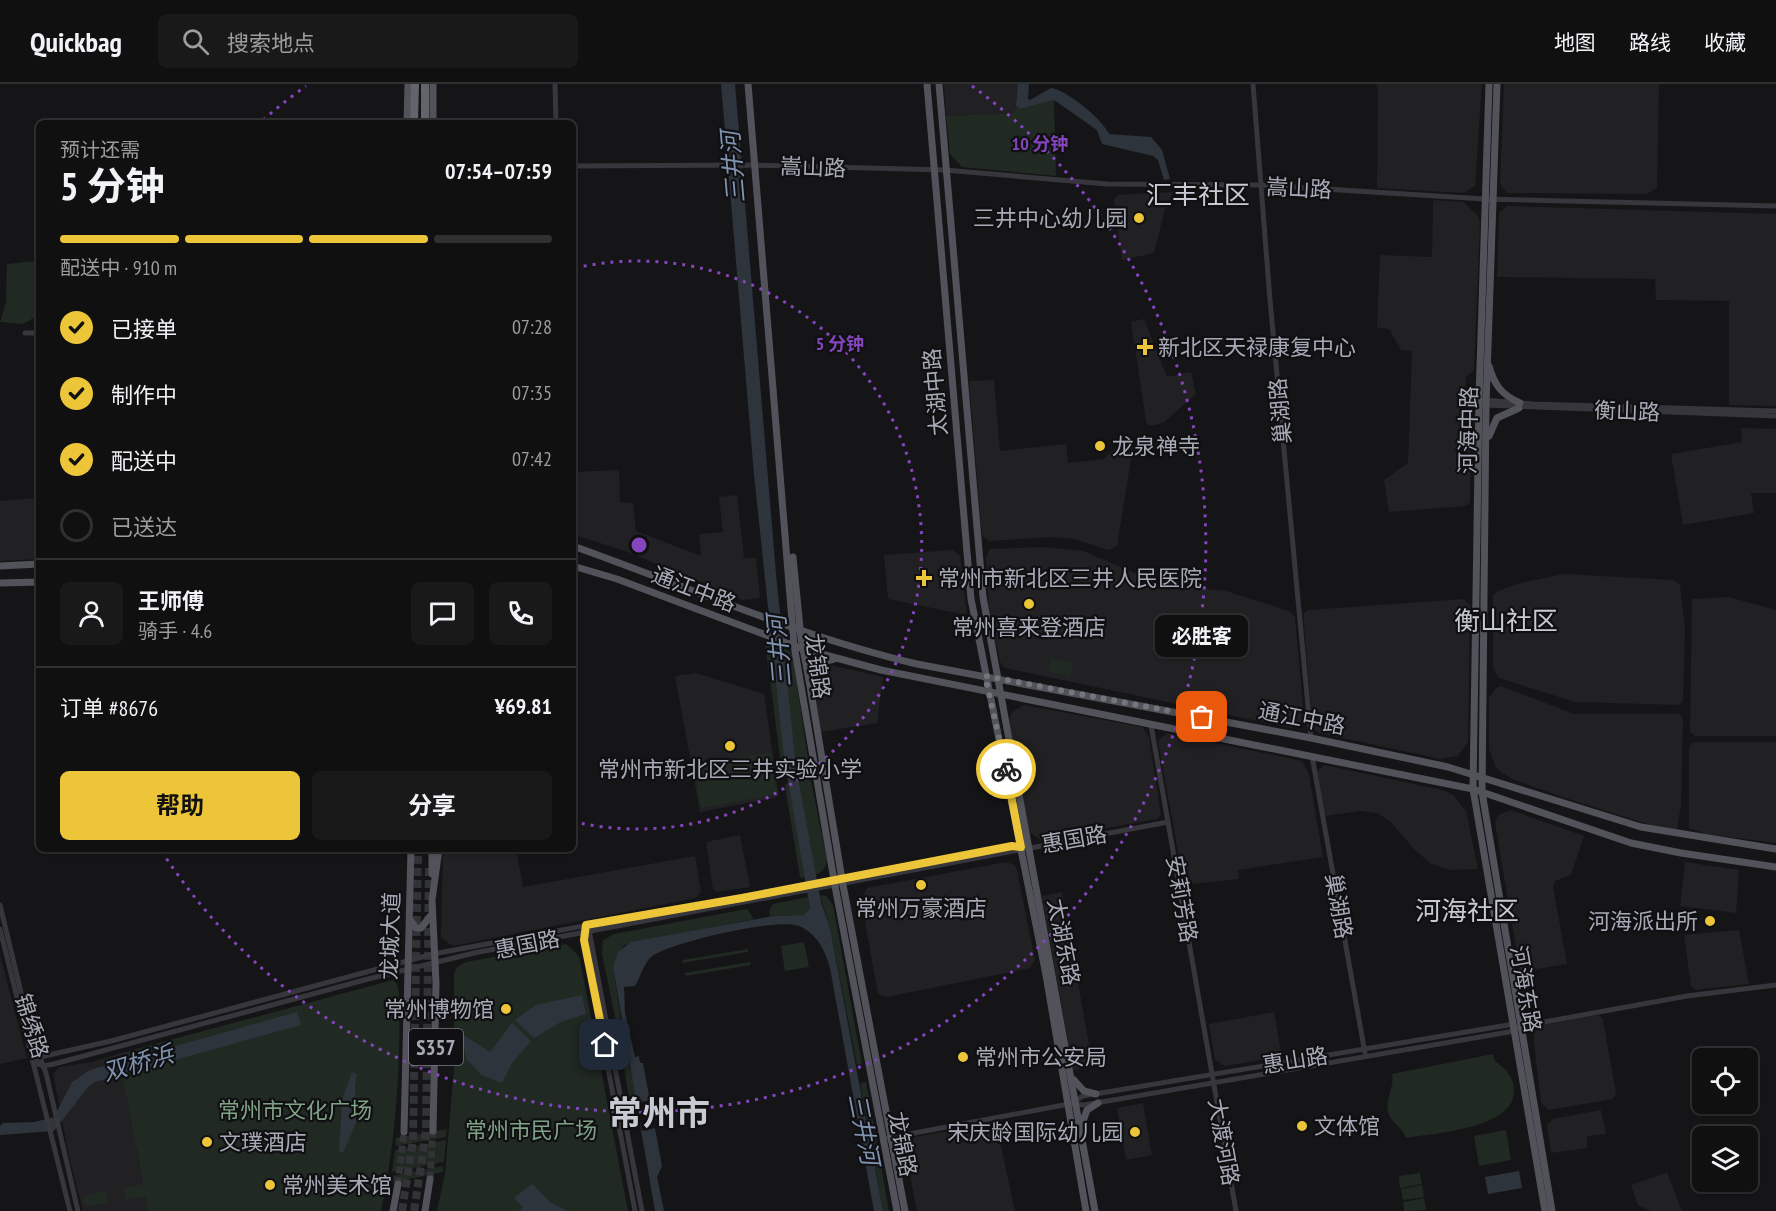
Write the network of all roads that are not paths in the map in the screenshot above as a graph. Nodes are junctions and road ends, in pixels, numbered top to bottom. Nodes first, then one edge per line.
1 (408, 84) edge
2 (415, 84) edge
3 (425, 84) edge
4 (433, 84) edge
5 (555, 84) edge
6 (747, 84) edge
7 (752, 84) edge
8 (927, 84) edge
9 (939, 84) edge
10 (1253, 84) edge
11 (1489, 84) edge
12 (1497, 84) edge
13 (407, 120) edge
14 (414, 120) edge
15 (425, 120) edge
16 (433, 120) edge
17 (556, 120) edge
18 (755, 165) junction
19 (576, 166) edge
20 (933, 170) junction
21 (945, 170) junction
22 (1260, 185) junction
23 (1489, 199) junction
24 (1776, 206) edge
25 (25, 333) dead end
26 (36, 333) edge
27 (1488, 357) junction
28 (1483, 402) junction
29 (1520, 405) junction
30 (1776, 411) edge
31 (1776, 416) edge
32 (1486, 454) junction
33 (576, 547) edge
34 (36, 564) edge
35 (0, 566) edge
36 (576, 567) edge
37 (36, 582) edge
38 (0, 584) edge
39 (797, 631) junction
40 (794, 645) junction
41 (803, 649) junction
42 (831, 657) junction
43 (985, 676) junction
44 (998, 679) junction
45 (809, 680) junction
46 (991, 694) junction
47 (999, 696) junction
48 (1151, 725) junction
49 (1311, 738) junction
50 (1312, 756) junction
51 (1473, 774) junction
52 (1482, 777) junction
53 (1473, 789) junction
54 (1482, 792) junction
55 (1168, 822) junction
56 (1024, 848) junction
57 (1776, 849) edge
58 (410, 852) edge
59 (432, 852) edge
60 (439, 852) edge
61 (1776, 867) edge
62 (843, 881) junction
63 (834, 883) junction
64 (805, 888) junction
65 (432, 900) junction
66 (0, 905) edge
67 (432, 914) junction
68 (410, 918) junction
69 (586, 925) junction
70 (0, 929) edge
71 (587, 932) junction
72 (434, 954) junction
73 (434, 963) junction
74 (407, 965) junction
75 (1776, 985) edge
76 (1517, 1027) junction
77 (1365, 1053) junction
78 (40, 1057) junction
79 (33, 1062) junction
80 (43, 1066) junction
81 (1213, 1073) junction
82 (1071, 1074) junction
83 (1214, 1082) junction
84 (1096, 1094) junction
85 (1098, 1102) junction
86 (1074, 1103) junction
87 (1081, 1129) junction
88 (434, 1131) tunnel mouth
89 (404, 1132) tunnel mouth
90 (887, 1138) junction
91 (430, 1179) tunnel mouth
92 (398, 1184) tunnel mouth
93 (70, 1211) edge
94 (78, 1211) edge
95 (393, 1211) edge
96 (425, 1211) edge
97 (635, 1211) edge
98 (642, 1211) edge
99 (897, 1211) edge
100 (906, 1211) edge
101 (1086, 1211) edge
102 (1095, 1211) edge
103 (1236, 1211) edge
104 (1545, 1211) edge
105 (1552, 1211) edge

1 - 13 main road
2 - 14 highway
3 - 15 highway
4 - 16 main road
5 - 17 street
6 - 18 main road, 龙锦路
7 - 18 main road, 龙锦路
8 - 20 main road, 太湖中路
9 - 21 main road, 太湖中路
10 - 22 street, 巢湖路
11 - 23 main road, 河海中路
12 - 23 main road, 河海中路
18 - 19 street, 嵩山路
18 - 20 street, 嵩山路
18 - 39 main road, 龙锦路
20 - 21 street, 嵩山路
20 - 43 main road, 太湖中路
21 - 22 street, 嵩山路
21 - 44 main road, 太湖中路
22 - 23 street, 嵩山路
22 - 49 street, 巢湖路
23 - 24 street, 嵩山路
23 - 27 main road, 河海中路
23 - 28 main road, 河海中路
25 - 26 street
27 - 28 main road, 河海中路
27 - 29 main road
28 - 29 street, 衡山路
28 - 32 main road, 河海中路
28 - 51 main road, 河海中路
29 - 30 street, 衡山路
29 - 31 street, 衡山路
29 - 32 main road
32 - 52 main road, 河海中路
33 - 39 main road, 通江中路
34 - 35 main road
36 - 40 main road, 通江中路
37 - 38 main road
39 - 40 main road, 龙锦路
39 - 41 main road, 龙锦路
39 - 43 main road, 通江中路
40 - 41 main road
40 - 63 main road, 龙锦路
41 - 42 main road, 通江中路
41 - 45 main road, 龙锦路
42 - 45 main road
42 - 46 main road, 通江中路
43 - 44 main road, 通江中路
43 - 46 main road, 太湖中路
44 - 47 main road, 太湖东路
44 - 49 main road, 通江中路
45 - 62 main road, 龙锦路
46 - 47 main road, 通江中路
46 - 56 main road, 太湖东路
47 - 48 main road, 通江中路
47 - 56 main road, 太湖东路
48 - 50 main road, 通江中路
48 - 55 street, 安莉芳路
49 - 51 main road, 通江中路
50 - 53 main road, 通江中路
50 - 77 street, 巢湖路
51 - 52 main road, 通江中路
51 - 53 main road, 河海东路
52 - 54 main road, 河海东路
52 - 57 main road, 通江中路
53 - 54 main road, 通江中路
53 - 76 main road, 河海东路
54 - 61 main road
54 - 76 main road, 河海东路
55 - 56 street, 惠国路
55 - 81 street, 安莉芳路
56 - 62 street, 惠国路
56 - 82 main road, 太湖东路
56 - 86 main road, 太湖东路
58 - 68 main road, 龙城大道 / S357
59 - 65 main road, 龙城大道 / S357
60 - 65 main road
62 - 63 street, 惠国路
62 - 90 main road, 龙锦路
63 - 64 street, 惠国路
63 - 90 main road, 龙锦路
64 - 69 street
64 - 71 street, 惠国路
65 - 67 main road, S357
66 - 78 street, 锦绣路
67 - 68 main road
67 - 72 main road, S357
68 - 74 main road, 龙城大道 / S357
69 - 71 street
69 - 72 street
70 - 79 street, 锦绣路
71 - 73 street, 惠国路
71 - 97 street
71 - 98 street
72 - 73 main road, S357
72 - 74 street
73 - 74 street, 惠国路
73 - 88 main road, 龙城大道 / S357
74 - 78 street
74 - 80 street, 惠国路
74 - 89 main road, 龙城大道 / S357
75 - 76 street, 惠山路
76 - 77 street, 惠山路
76 - 104 main road, 河海东路
76 - 105 main road, 河海东路
77 - 81 street, 惠山路
77 - 83 street, 惠山路
78 - 79 street
78 - 80 street, 锦绣路
79 - 80 street
79 - 93 street, 锦绣路
80 - 94 street, 锦绣路
81 - 83 street, 大渡河路
81 - 84 street, 惠山路
82 - 84 main road
82 - 86 main road, 太湖东路
83 - 85 street, 惠山路
83 - 103 street, 大渡河路
84 - 86 street, 惠山路
85 - 86 street, 惠山路
85 - 87 main road
86 - 87 main road, 太湖东路
86 - 90 street, 惠山路
86 - 101 main road, 太湖东路
87 - 102 main road, 太湖东路
90 - 99 main road, 龙锦路
90 - 100 main road, 龙锦路
91 - 96 main road
92 - 95 main road

